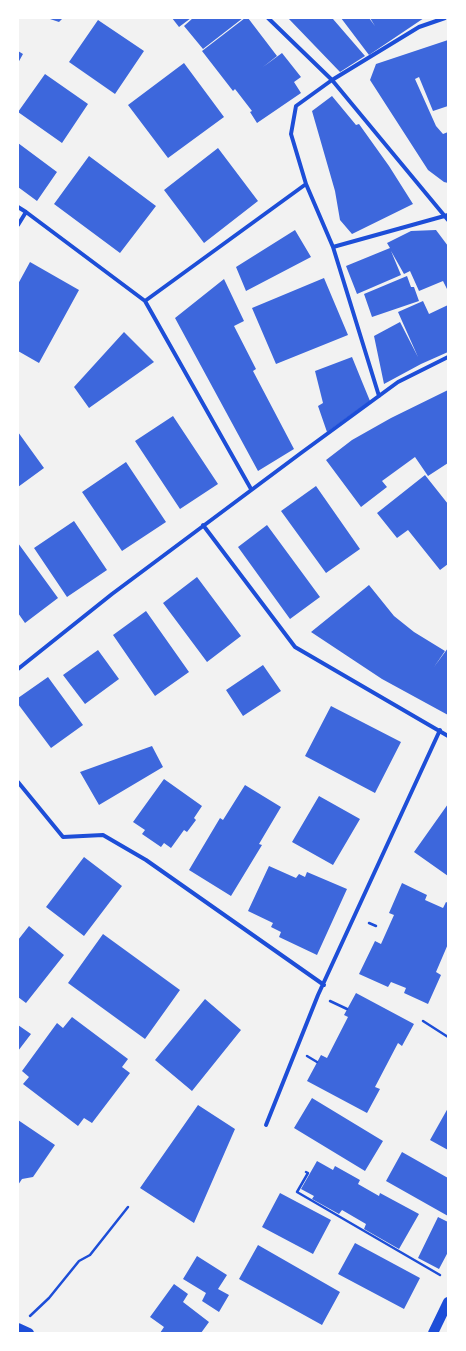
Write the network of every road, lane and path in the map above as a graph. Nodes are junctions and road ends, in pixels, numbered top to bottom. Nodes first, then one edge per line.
1 (268, 18) edge
2 (445, 18) edge
3 (332, 80) junction
4 (306, 184) junction
5 (18, 207) edge
6 (26, 212) junction
7 (446, 216) edge
8 (448, 220) edge
9 (18, 225) edge
10 (333, 248) junction
11 (145, 301) junction
12 (448, 357) edge
13 (379, 396) junction
14 (251, 489) junction
15 (203, 525) junction
16 (18, 669) edge
17 (440, 730) junction
18 (448, 736) edge
19 (18, 782) edge
20 (369, 923) dead end
21 (376, 926) dead end
22 (324, 985) junction
23 (318, 995) junction
24 (347, 1009) dead end
25 (423, 1021) dead end
26 (448, 1037) edge
27 (266, 1125) dead end
28 (306, 1172) dead end
29 (128, 1207) dead end
30 (440, 1275) dead end
31 (448, 1302) edge
32 (28, 1318) dead end
33 (18, 1328) edge
34 (29, 1333) edge
35 (433, 1333) edge

1 - 3 street
2 - 3 street
3 - 4 street
3 - 7 street
4 - 10 street
4 - 11 street
5 - 6 street
6 - 9 street
6 - 11 street
7 - 8 street
7 - 10 street
10 - 13 street
11 - 14 street
12 - 13 street
13 - 14 street
14 - 15 street
15 - 16 street
15 - 17 street
17 - 18 street
17 - 22 street
19 - 22 street
20 - 21 path
22 - 23 street
23 - 24 path
23 - 27 street
25 - 26 path
28 - 30 path
29 - 32 path
31 - 35 main road
33 - 34 main road

